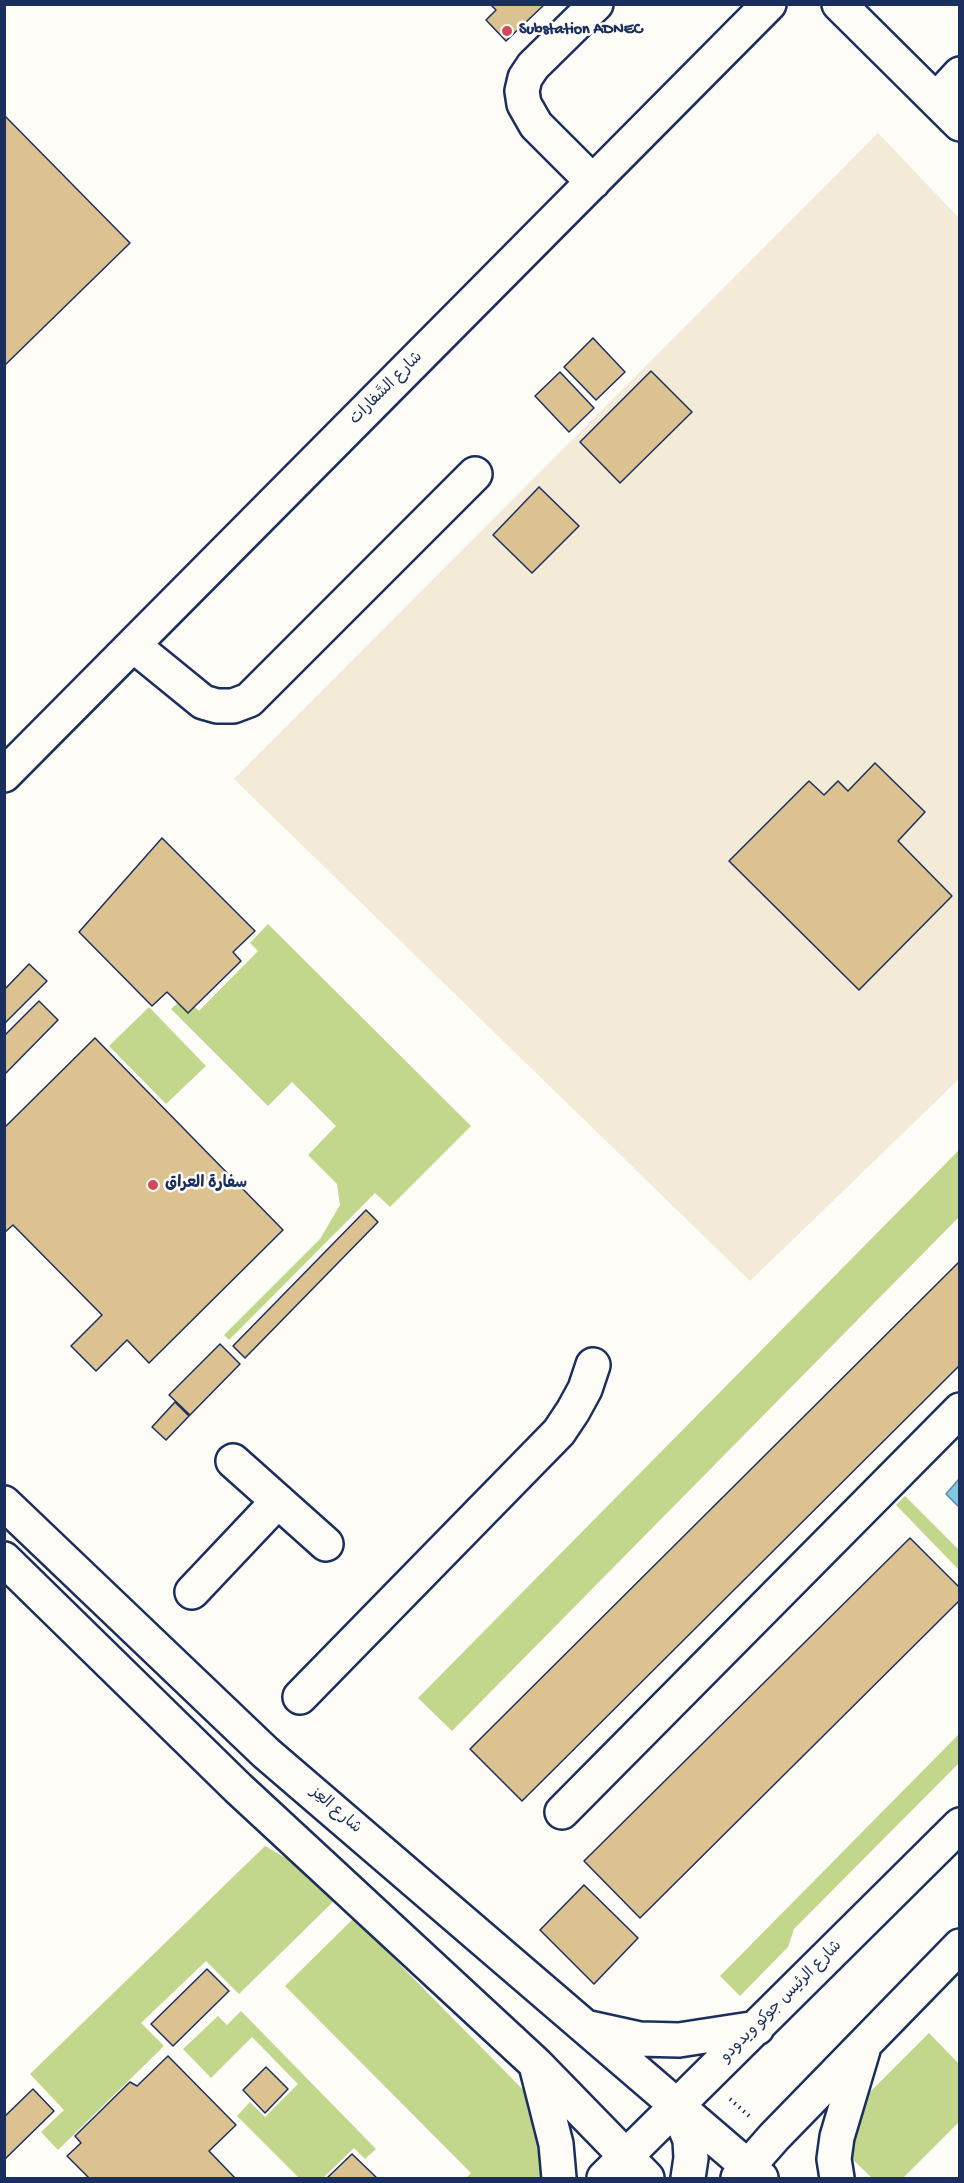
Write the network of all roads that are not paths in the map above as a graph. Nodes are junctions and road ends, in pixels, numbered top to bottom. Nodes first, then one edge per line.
1 (596, 4) edge
2 (769, 4) edge
3 (839, 4) edge
4 (960, 74) edge
5 (936, 100) junction
6 (960, 124) edge
7 (593, 182) junction
8 (475, 474) dead end
9 (133, 645) junction
10 (4, 774) edge
11 (593, 1365) dead end
12 (960, 1410) edge
13 (233, 1461) dead end
14 (278, 1501) junction
15 (4, 1503) edge
16 (326, 1544) dead end
17 (4, 1559) edge
18 (192, 1592) dead end
19 (300, 1697) dead end
20 (562, 1812) dead end
21 (960, 1826) edge
22 (960, 1946) edge
23 (587, 2027) junction
24 (757, 2028) junction
25 (864, 2045) junction
26 (536, 2064) junction
27 (677, 2107) junction
28 (626, 2171) edge
29 (749, 2175) edge
30 (559, 2178) edge
31 (688, 2178) edge
32 (837, 2178) edge

1 - 7 street
2 - 7 street, شارع السَّفارات
3 - 5 street
4 - 5 street
5 - 6 street
7 - 9 street, شارع السَّفارات
8 - 9 street
9 - 10 street, شارع السَّفارات
11 - 19 street
12 - 20 street
13 - 14 street
14 - 16 street
14 - 18 street
15 - 23 street, شارع العِز
17 - 26 street
21 - 24 street, شارع الرئيس جوكو ويدودو
22 - 25 street
23 - 24 street
23 - 27 street, شارع العِز
24 - 27 street, شارع الرئيس جوكو ويدودو
25 - 29 street
25 - 32 street
26 - 28 street
26 - 30 street
27 - 28 street, شارع الرئيس جوكو ويدودو
27 - 29 street, شارع العِز
27 - 31 street

